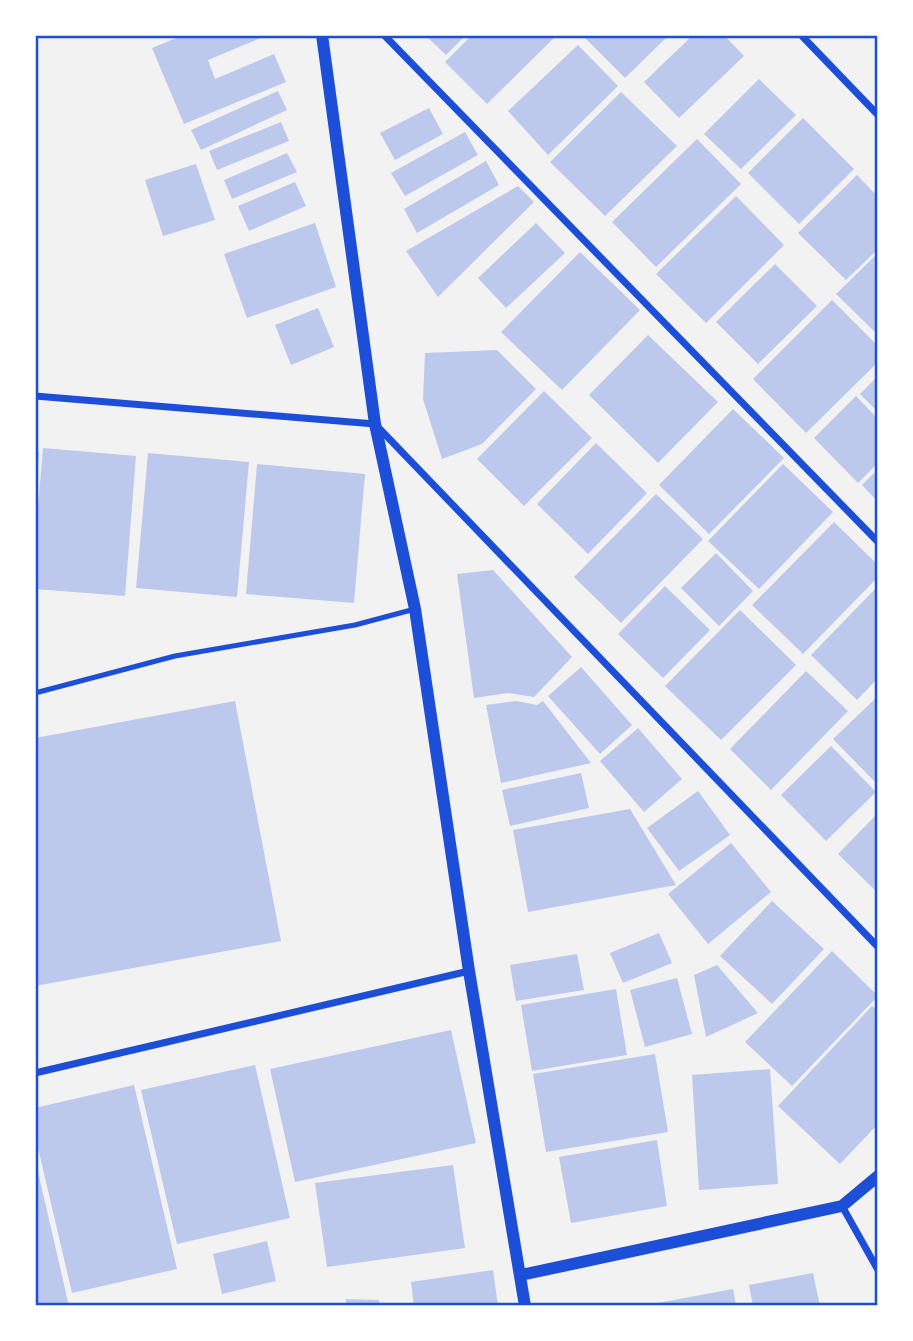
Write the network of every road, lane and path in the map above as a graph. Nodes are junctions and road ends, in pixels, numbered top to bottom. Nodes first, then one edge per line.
1 (322, 35) edge
2 (384, 35) edge
3 (802, 35) edge
4 (878, 114) edge
5 (35, 396) edge
6 (375, 424) junction
7 (878, 542) edge
8 (415, 609) junction
9 (35, 693) edge
10 (878, 947) edge
11 (469, 971) junction
12 (35, 1073) edge
13 (878, 1176) edge
14 (842, 1206) junction
15 (878, 1270) edge
16 (521, 1275) junction
17 (525, 1306) edge

1 - 6 street
2 - 7 street
3 - 4 street
5 - 6 street
6 - 8 street
6 - 10 street
8 - 9 lane
8 - 11 street
11 - 12 street
11 - 16 street
13 - 14 street
14 - 15 street
14 - 16 street
16 - 17 street

